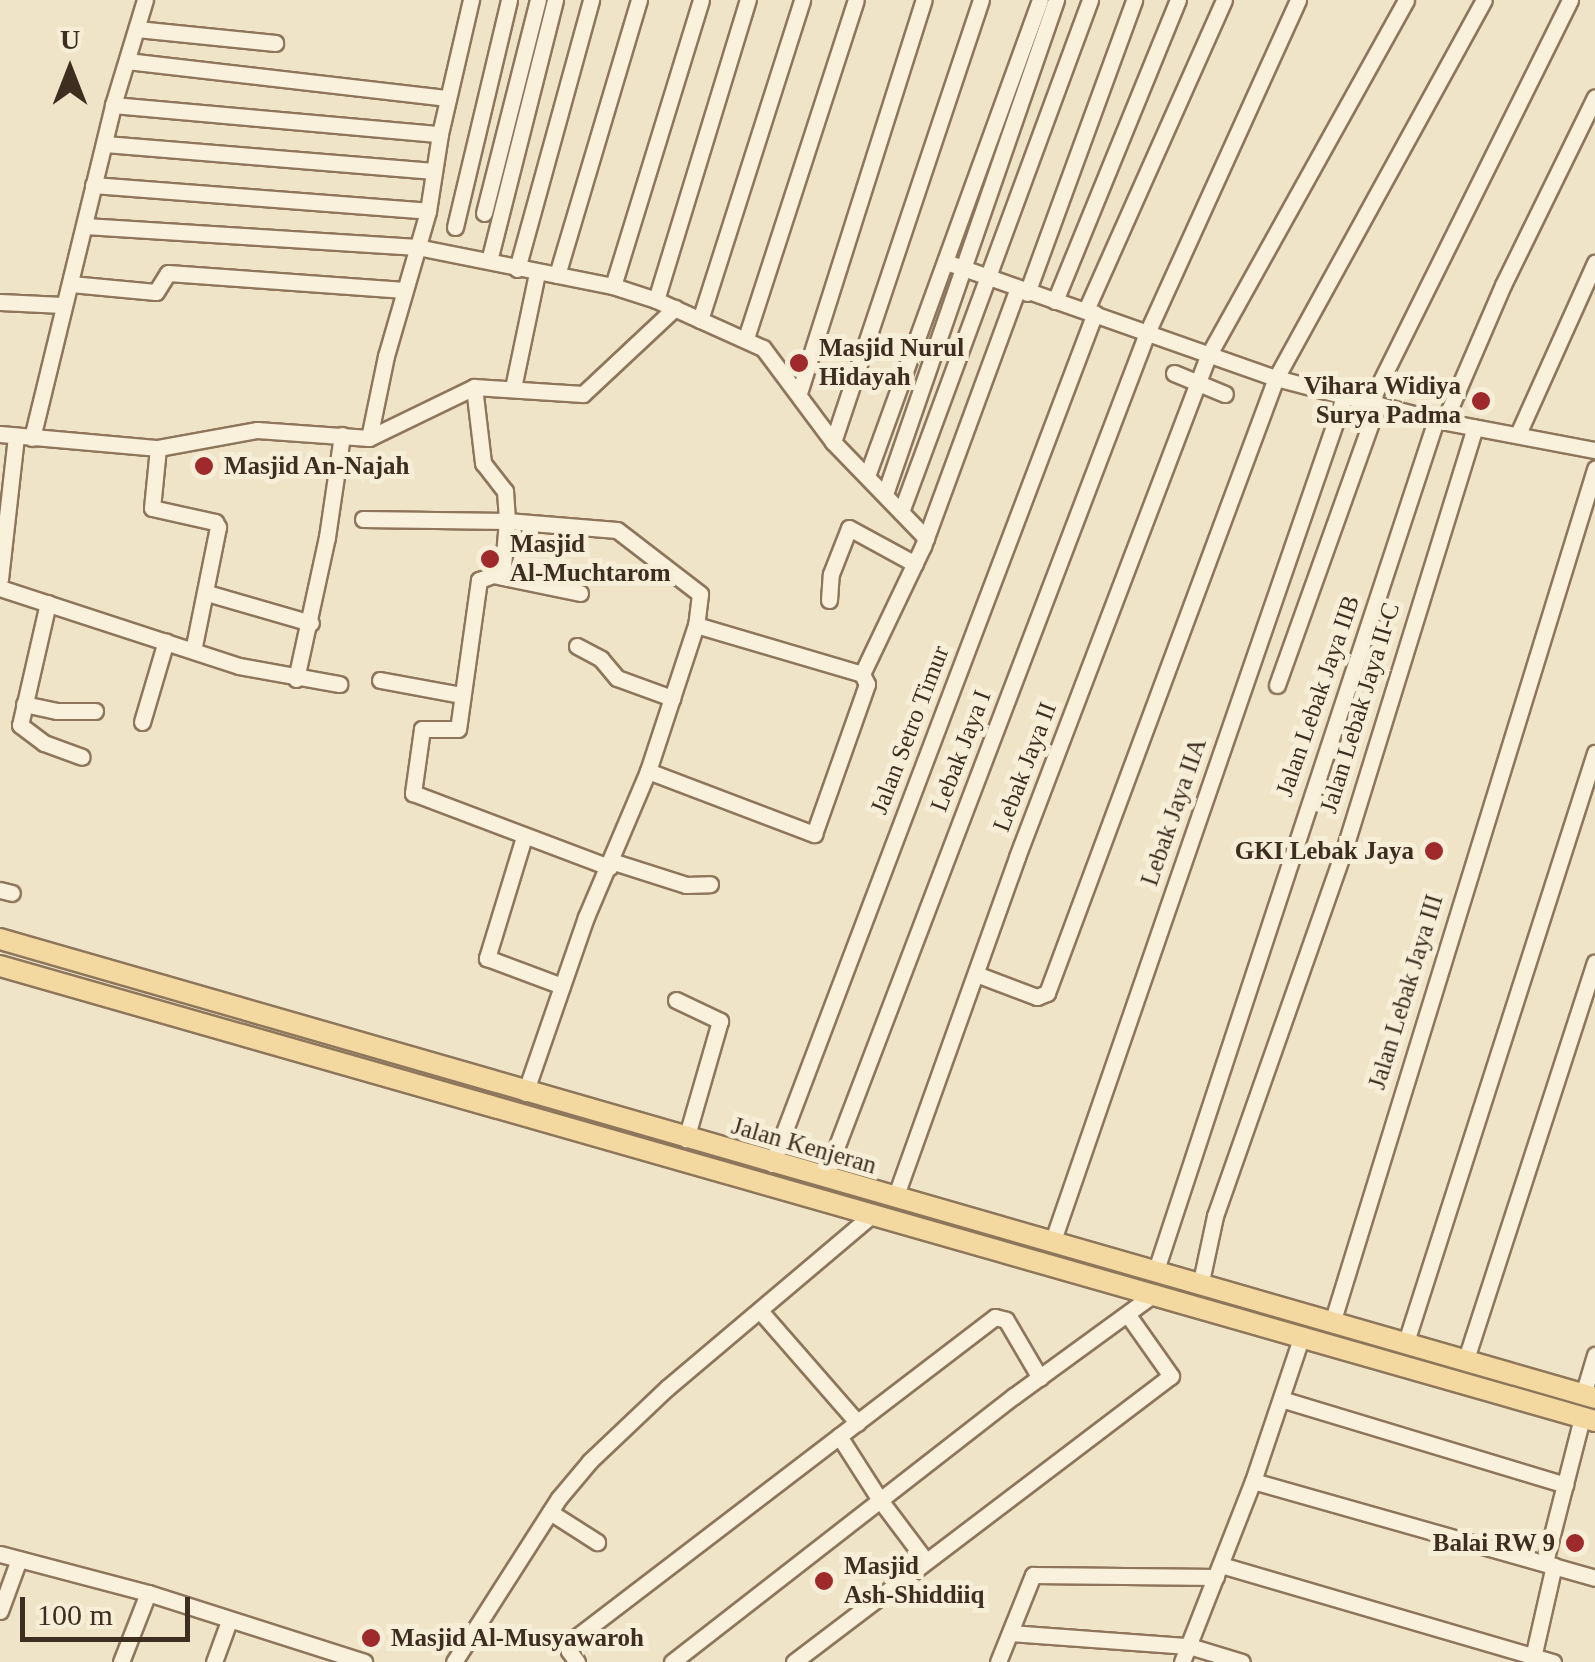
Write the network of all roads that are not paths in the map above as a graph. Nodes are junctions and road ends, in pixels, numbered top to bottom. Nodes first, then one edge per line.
1 (145, 0) edge
2 (471, 0) edge
3 (508, 0) edge
4 (538, 0) edge
5 (555, 0) edge
6 (592, 0) edge
7 (639, 0) edge
8 (701, 0) edge
9 (748, 0) edge
10 (802, 0) edge
11 (856, 0) edge
12 (924, 0) edge
13 (981, 0) edge
14 (1040, 0) edge
15 (1056, 0) edge
16 (1090, 0) edge
17 (1134, 0) edge
18 (1178, 0) edge
19 (1224, 0) edge
20 (1298, 0) edge
21 (1406, 0) edge
22 (1484, 0) edge
23 (1570, 0) edge
24 (137, 29) junction
25 (275, 43) dead end
26 (127, 61) junction
27 (448, 98) junction
28 (1595, 98) edge
29 (113, 105) junction
30 (440, 134) junction
31 (104, 144) junction
32 (434, 171) junction
33 (93, 185) junction
34 (428, 211) junction
35 (484, 213) dead end
36 (85, 226) junction
37 (456, 227) dead end
38 (416, 247) junction
39 (490, 261) junction
40 (946, 262) junction
41 (1595, 263) edge
42 (517, 269) junction
43 (963, 270) junction
44 (537, 273) junction
45 (557, 275) junction
46 (988, 279) junction
47 (71, 284) junction
48 (614, 286) junction
49 (404, 290) junction
50 (1022, 292) junction
51 (656, 300) junction
52 (1056, 301) junction
53 (0, 302) edge
54 (63, 306) junction
55 (675, 308) junction
56 (1090, 312) junction
57 (700, 320) junction
58 (746, 338) junction
59 (1145, 338) junction
60 (1208, 356) junction
61 (1174, 373) dead end
62 (1276, 378) junction
63 (1197, 383) junction
64 (474, 387) junction
65 (513, 388) junction
66 (799, 393) junction
67 (1224, 394) dead end
68 (1344, 398) junction
69 (1374, 405) junction
70 (1440, 421) junction
71 (1474, 428) junction
72 (1518, 434) junction
73 (342, 435) junction
74 (16, 436) edge
75 (377, 436) junction
76 (832, 442) junction
77 (158, 448) junction
78 (1595, 450) edge
79 (1595, 469) edge
80 (867, 476) junction
81 (884, 494) junction
82 (901, 512) junction
83 (363, 519) dead end
84 (506, 521) junction
85 (926, 538) junction
86 (915, 564) junction
87 (502, 577) junction
88 (0, 579) edge
89 (0, 588) edge
90 (208, 593) junction
91 (580, 593) dead end
92 (829, 600) dead end
93 (48, 604) junction
94 (310, 623) junction
95 (696, 625) junction
96 (166, 641) junction
97 (577, 646) dead end
98 (193, 651) junction
99 (862, 674) junction
100 (296, 680) junction
101 (380, 680) dead end
102 (339, 684) dead end
103 (1277, 684) dead end
104 (461, 695) junction
105 (672, 698) junction
106 (24, 704) junction
107 (95, 711) dead end
108 (142, 722) dead end
109 (1595, 753) edge
110 (82, 757) dead end
111 (648, 771) junction
112 (767, 798) dead end
113 (761, 814) junction
114 (524, 837) junction
115 (610, 864) junction
116 (710, 884) dead end
117 (0, 939) edge
118 (1595, 962) edge
119 (0, 966) edge
120 (976, 974) junction
121 (562, 986) junction
122 (676, 1000) dead end
123 (403, 1068) junction
124 (439, 1079) junction
125 (524, 1093) junction
126 (686, 1140) junction
127 (772, 1164) junction
128 (825, 1177) junction
129 (895, 1198) junction
130 (872, 1215) junction
131 (1052, 1243) junction
132 (1155, 1283) junction
133 (1200, 1286) junction
134 (761, 1312) junction
135 (1128, 1315) junction
136 (1332, 1323) junction
137 (1302, 1335) junction
138 (1405, 1345) junction
139 (1595, 1355) edge
140 (1465, 1362) junction
141 (1040, 1378) junction
142 (1492, 1380) junction
143 (1519, 1388) junction
144 (1589, 1396) edge
145 (1280, 1399) junction
146 (1589, 1419) edge
147 (858, 1423) junction
148 (839, 1436) junction
149 (1253, 1481) junction
150 (1565, 1485) junction
151 (880, 1500) junction
152 (550, 1512) junction
153 (597, 1542) dead end
154 (0, 1554) edge
155 (20, 1560) junction
156 (926, 1561) junction
157 (1550, 1564) junction
158 (1218, 1571) junction
159 (1595, 1578) edge
160 (148, 1593) junction
161 (0, 1611) edge
162 (229, 1620) junction
163 (1010, 1633) junction
164 (1189, 1646) junction
165 (1533, 1659) edge
166 (121, 1662) edge
167 (214, 1662) edge
168 (364, 1662) edge
169 (454, 1662) edge
170 (577, 1662) edge
171 (672, 1662) edge
172 (794, 1662) edge
173 (998, 1662) edge
174 (1182, 1662) edge
175 (1242, 1662) edge
176 (1553, 1662) edge

1 - 24 street
2 - 27 street
3 - 37 street
4 - 35 street
5 - 39 street
6 - 42 street
7 - 45 street
8 - 48 street
9 - 51 street
10 - 57 street
11 - 58 street
12 - 66 street
13 - 76 street
14 - 40 street
15 - 43 street
16 - 46 street
17 - 50 street
18 - 52 street
19 - 56 street, Jalan Setro Timur
20 - 59 street, Lebak Jaya I
21 - 60 street, Lebak Jaya II
22 - 62 street
23 - 69 street
24 - 25 street
24 - 26 street
26 - 27 street
26 - 29 street
27 - 30 street
28 - 70 street, Jalan Lebak Jaya IIB
29 - 30 street
29 - 31 street
30 - 32 street
31 - 32 street
31 - 33 street
32 - 34 street
33 - 34 street
33 - 36 street
34 - 38 street
36 - 38 street
36 - 47 street
38 - 39 street
38 - 49 street
39 - 42 street
40 - 43 street
40 - 80 street
41 - 72 street
42 - 44 street
43 - 46 street
43 - 81 street
44 - 45 street
44 - 65 street
45 - 48 street
46 - 50 street
46 - 82 street
47 - 49 street
47 - 54 street
48 - 51 street
49 - 75 street
50 - 52 street
50 - 85 street
51 - 55 street
52 - 56 street
53 - 54 street
54 - 74 street
55 - 57 street
55 - 65 street
56 - 59 street
56 - 127 street, Jalan Setro Timur
57 - 58 street
58 - 66 street
59 - 60 street
59 - 128 street, Lebak Jaya I
60 - 62 street
60 - 63 street, Lebak Jaya II
61 - 63 street
62 - 68 street
62 - 120 street
63 - 67 street
63 - 120 street, Lebak Jaya II
64 - 65 street
64 - 75 street
64 - 84 street
66 - 76 street
68 - 69 street
68 - 131 street, Lebak Jaya IIA
69 - 70 street
69 - 103 street
70 - 71 street
70 - 132 street, Jalan Lebak Jaya IIB
71 - 72 street
71 - 133 street, Jalan Lebak Jaya II-C
72 - 78 street
73 - 75 street
73 - 77 street
73 - 94 street
74 - 77 street
74 - 88 street
76 - 80 street
77 - 90 street
79 - 136 street, Jalan Lebak Jaya III
80 - 81 street
81 - 82 street
82 - 85 street
83 - 84 street
84 - 87 street
84 - 95 street
85 - 86 street
86 - 92 street
86 - 99 street
87 - 91 street
87 - 104 street
89 - 93 street
90 - 94 street
90 - 98 street
93 - 96 street
93 - 106 street
94 - 100 street
95 - 99 street
95 - 105 street
96 - 98 street
96 - 108 street
97 - 105 street
98 - 100 street
99 - 113 street
100 - 102 street
101 - 104 street
104 - 114 street
105 - 111 street
106 - 107 street
106 - 110 street
109 - 138 street
111 - 113 street
111 - 115 street
112 - 113 street
114 - 115 street
114 - 121 street
115 - 116 street
115 - 121 street
117 - 123 main road, Jalan Kenjeran
118 - 140 street
119 - 123 main road, Jalan Kenjeran
120 - 129 street, Lebak Jaya II
121 - 125 street
122 - 126 street
123 - 124 main road, Jalan Kenjeran
124 - 125 main road, Jalan Kenjeran
124 - 130 main road, Jalan Kenjeran
125 - 126 main road, Jalan Kenjeran
126 - 127 main road, Jalan Kenjeran
127 - 128 main road, Jalan Kenjeran
128 - 129 main road, Jalan Kenjeran
129 - 131 main road, Jalan Kenjeran
130 - 132 main road, Jalan Kenjeran
130 - 134 street
131 - 132 main road, Jalan Kenjeran
132 - 133 main road, Jalan Kenjeran
132 - 135 street
132 - 137 main road, Jalan Kenjeran
133 - 136 main road, Jalan Kenjeran
134 - 147 street
134 - 152 street
135 - 141 street
135 - 156 street
136 - 138 main road, Jalan Kenjeran
137 - 142 main road, Jalan Kenjeran
137 - 145 street
138 - 140 main road, Jalan Kenjeran
139 - 144 street
140 - 142 main road, Jalan Kenjeran
141 - 147 street
141 - 151 street
142 - 143 main road, Jalan Kenjeran
143 - 144 main road, Jalan Kenjeran
143 - 146 main road, Jalan Kenjeran
145 - 149 street
145 - 150 street
146 - 150 street
147 - 148 street
148 - 151 street
148 - 170 street
149 - 157 street
149 - 158 street
150 - 157 street
151 - 156 street
151 - 171 street
152 - 153 street
152 - 169 street
154 - 155 street
155 - 160 street
155 - 161 street
156 - 172 street
157 - 159 street
157 - 165 street
158 - 163 street
158 - 164 street
158 - 165 street
160 - 162 street
160 - 166 street
162 - 167 street
162 - 168 street
163 - 164 street
163 - 173 street
164 - 174 street
164 - 175 street
165 - 176 street

